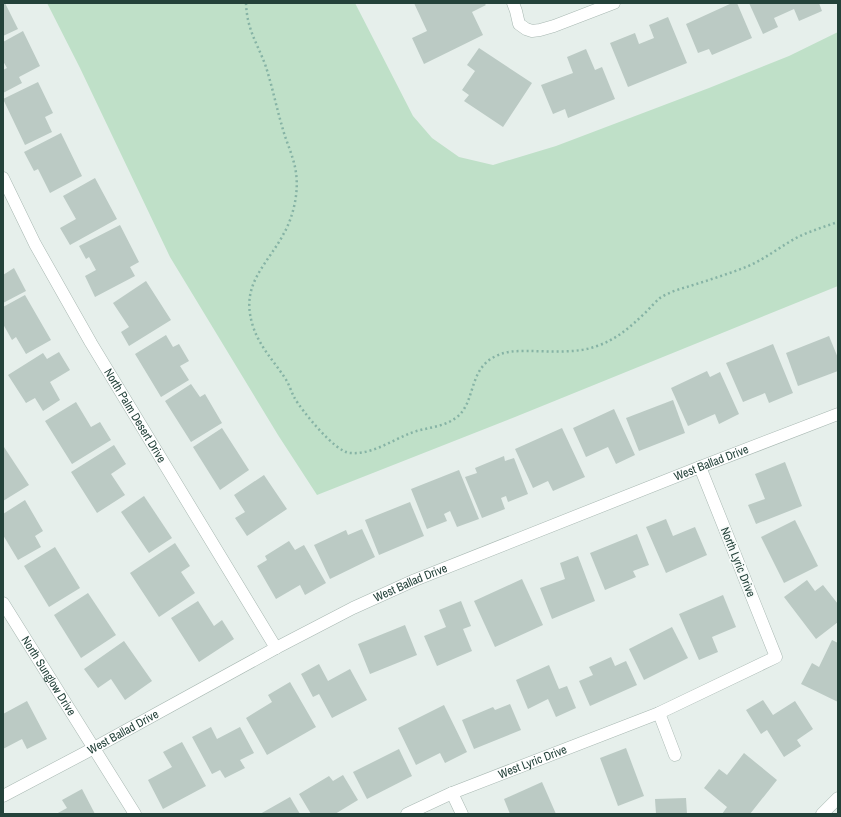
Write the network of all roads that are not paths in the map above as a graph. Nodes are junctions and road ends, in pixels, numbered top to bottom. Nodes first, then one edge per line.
1 (512, 3) edge
2 (614, 3) edge
3 (3, 178) edge
4 (838, 414) edge
5 (700, 467) junction
6 (3, 603) edge
7 (276, 648) junction
8 (776, 657) joint
9 (659, 713) junction
10 (94, 748) junction
11 (675, 756) dead end
12 (452, 793) junction
13 (3, 796) edge
14 (838, 798) edge
15 (135, 814) edge
16 (407, 814) edge
17 (462, 814) edge
18 (822, 814) edge

1 - 2 street
3 - 7 street, North Palm Desert Drive
4 - 5 street, West Ballad Drive
5 - 7 street, West Ballad Drive
5 - 8 street, North Lyric Drive
6 - 10 street, North Sunglow Drive
7 - 10 street, West Ballad Drive
8 - 9 street, West Lyric Drive
9 - 11 street
9 - 12 street, West Lyric Drive
10 - 13 street, West Ballad Drive
10 - 15 street, North Sunglow Drive
12 - 16 street, West Lyric Drive
12 - 17 street
14 - 18 street

